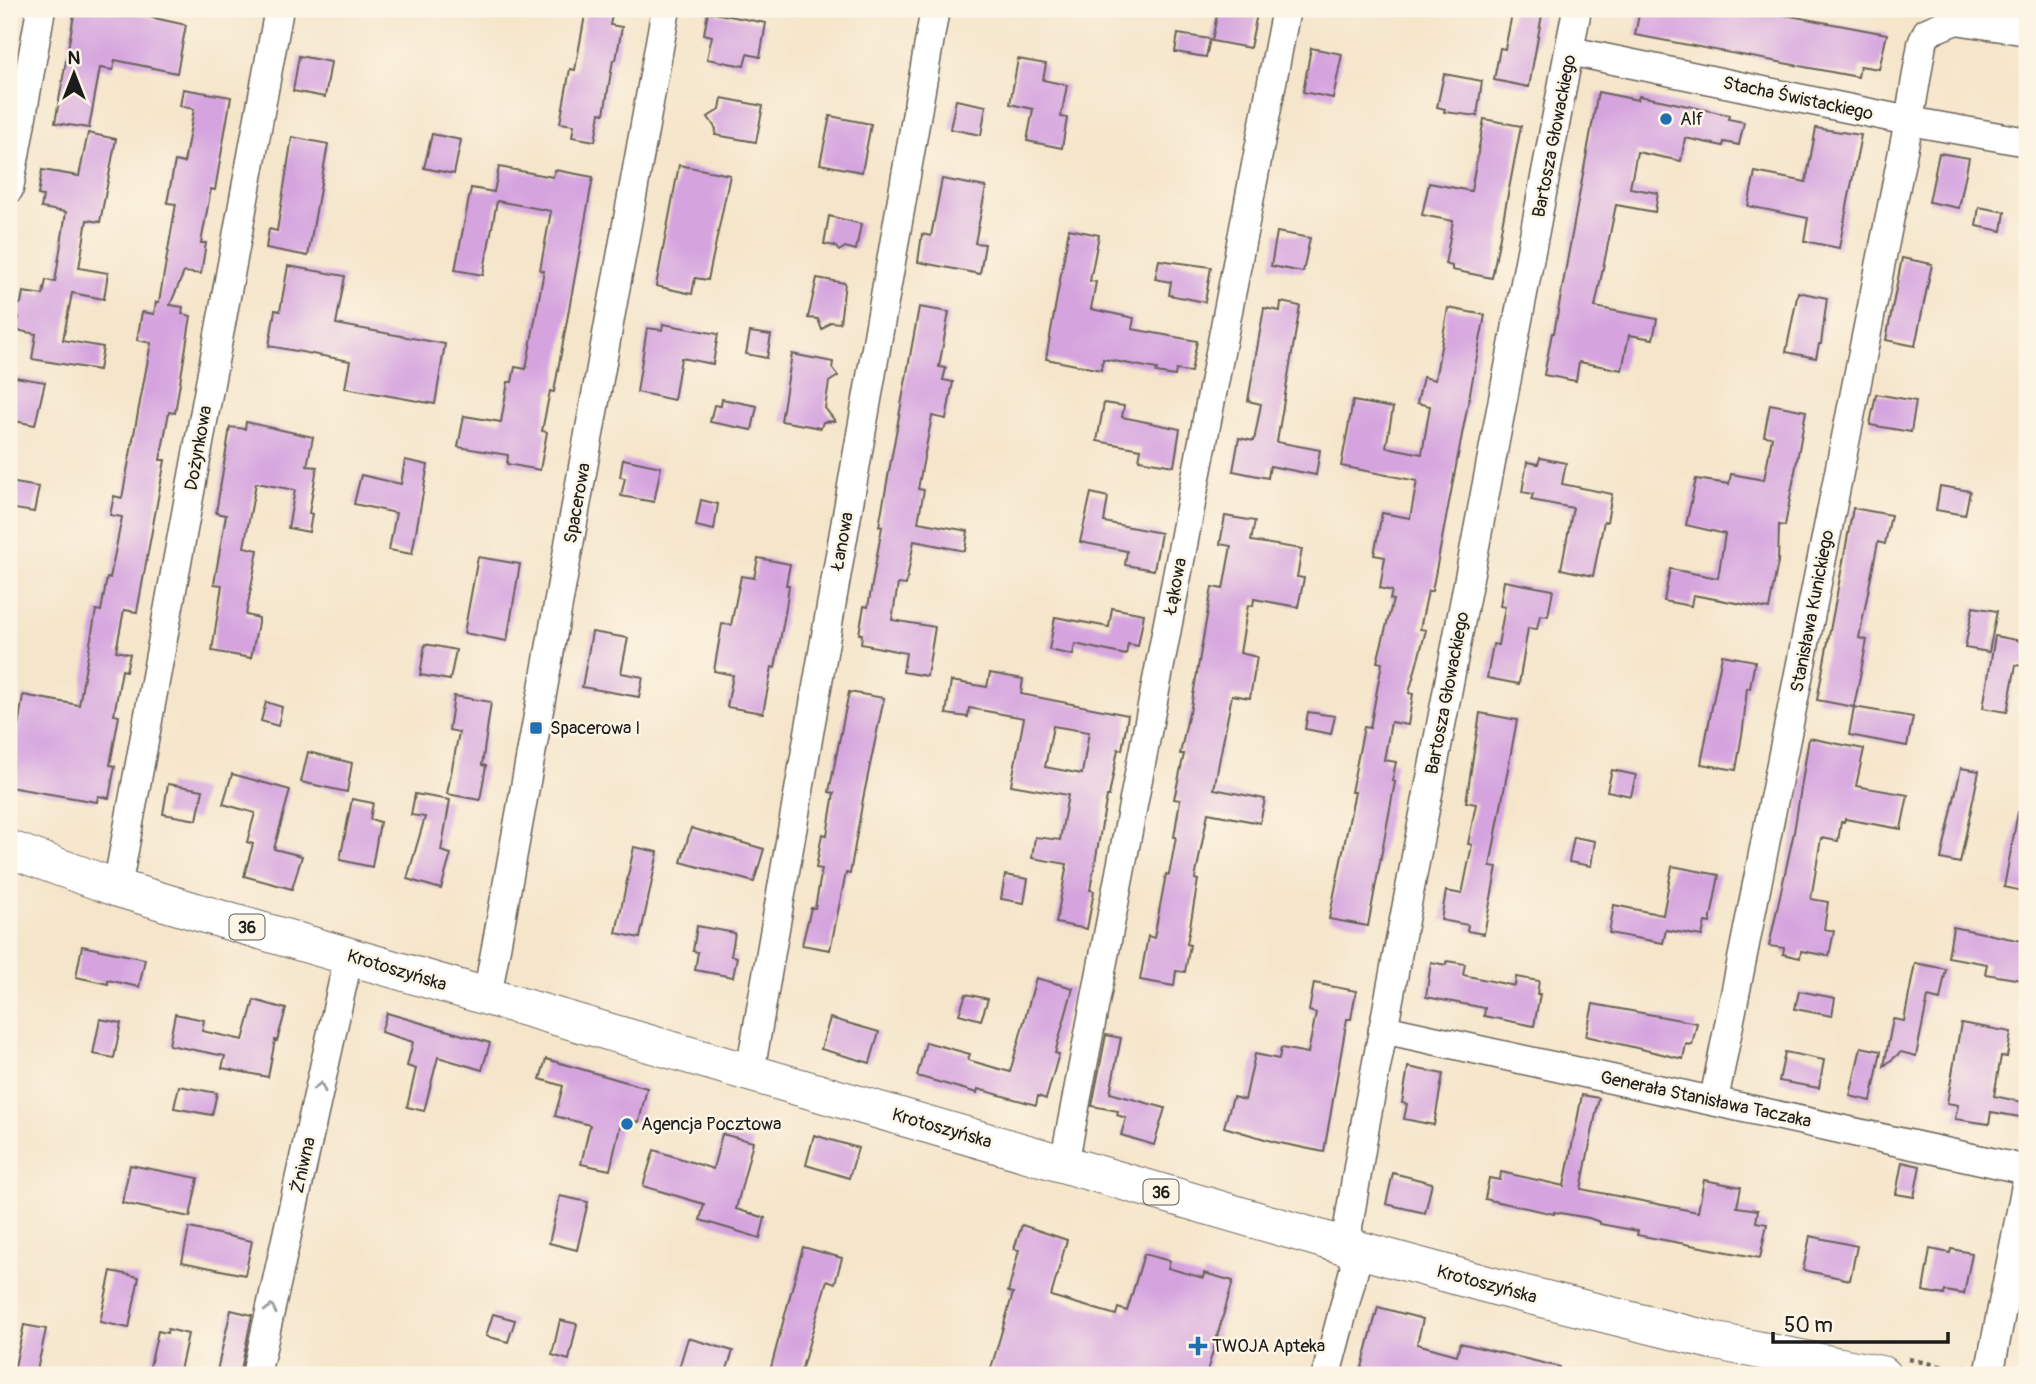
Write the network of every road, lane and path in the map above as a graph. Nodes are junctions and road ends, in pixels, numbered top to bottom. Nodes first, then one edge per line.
1 (41, 9) edge
2 (279, 9) edge
3 (666, 9) edge
4 (934, 9) edge
5 (1286, 9) edge
6 (1577, 9) edge
7 (2027, 31) edge
8 (1570, 51) junction
9 (1909, 121) junction
10 (2027, 142) edge
11 (9, 189) edge
12 (9, 849) edge
13 (117, 888) junction
14 (349, 956) junction
15 (487, 997) junction
16 (1383, 1029) junction
17 (750, 1072) junction
18 (1714, 1100) junction
19 (1064, 1164) junction
20 (2027, 1170) edge
21 (2027, 1180) edge
22 (1349, 1247) junction
23 (256, 1375) edge
24 (1326, 1375) edge
25 (1883, 1375) edge
26 (1989, 1375) edge

1 - 11 street
2 - 13 street, Dożynkowa
3 - 15 street, Spacerowa
4 - 17 street, Łanowa
5 - 19 street, Łąkowa
6 - 8 street, Bartosza Głowackiego
7 - 9 street, Stanisława Kunickiego
8 - 9 street, Stacha Świstackiego
8 - 16 street, Bartosza Głowackiego
9 - 10 street, Stacha Świstackiego
9 - 18 street, Stanisława Kunickiego
12 - 13 main road, Krotoszyńska / 36
13 - 14 main road, Krotoszyńska / 36
14 - 15 main road, Krotoszyńska / 36
23 -> 14 street, Żniwna
15 - 17 main road, Krotoszyńska / 36
16 - 18 street, Generała Stanisława Taczaka
16 - 22 street, Bartosza Głowackiego
17 - 19 main road, Krotoszyńska / 36
18 - 20 street, Generała Stanisława Taczaka
19 - 22 main road, Krotoszyńska / 36
21 - 26 street
22 - 24 street, Bartosza Głowackiego
22 - 25 main road, Krotoszyńska / 36

